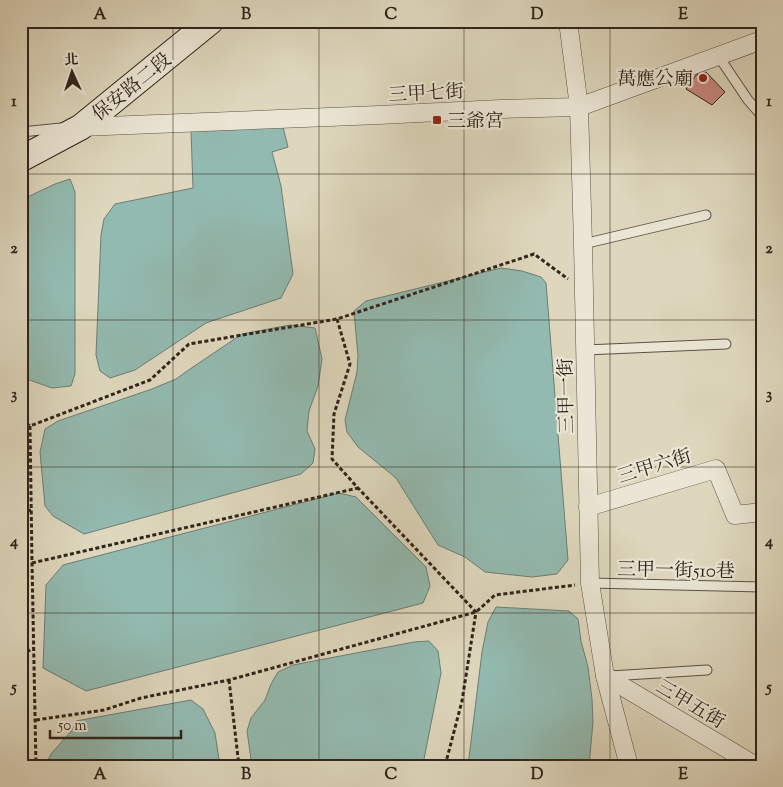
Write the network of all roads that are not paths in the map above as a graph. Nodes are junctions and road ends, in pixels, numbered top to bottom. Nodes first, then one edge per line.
1 (211, 21) edge
2 (568, 21) edge
3 (762, 40) edge
4 (719, 57) junction
5 (579, 107) junction
6 (762, 116) edge
7 (81, 127) junction
8 (21, 132) edge
9 (21, 159) edge
10 (706, 215) dead end
11 (583, 244) junction
12 (726, 344) dead end
13 (585, 350) junction
14 (588, 507) junction
15 (762, 512) edge
16 (590, 583) junction
17 (762, 587) edge
18 (707, 670) dead end
19 (605, 676) junction
20 (629, 766) edge
21 (756, 766) edge

1 - 7 street, 保安路二段
2 - 5 street, 三甲一街
3 - 4 street, 三甲七街
4 - 5 street, 三甲七街
4 - 6 lane
5 - 7 street, 三甲七街
5 - 11 street, 三甲一街
7 - 8 lane
7 - 9 street, 保安路二段
10 - 11 lane
11 - 13 street, 三甲一街
12 - 13 lane
13 - 14 street, 三甲一街
14 - 15 street, 三甲六街
14 - 16 street, 三甲一街
16 - 17 lane, 三甲一街510巷
16 - 19 street, 三甲一街
18 - 19 lane
19 - 20 street, 三甲一街
19 - 21 street, 三甲五街

